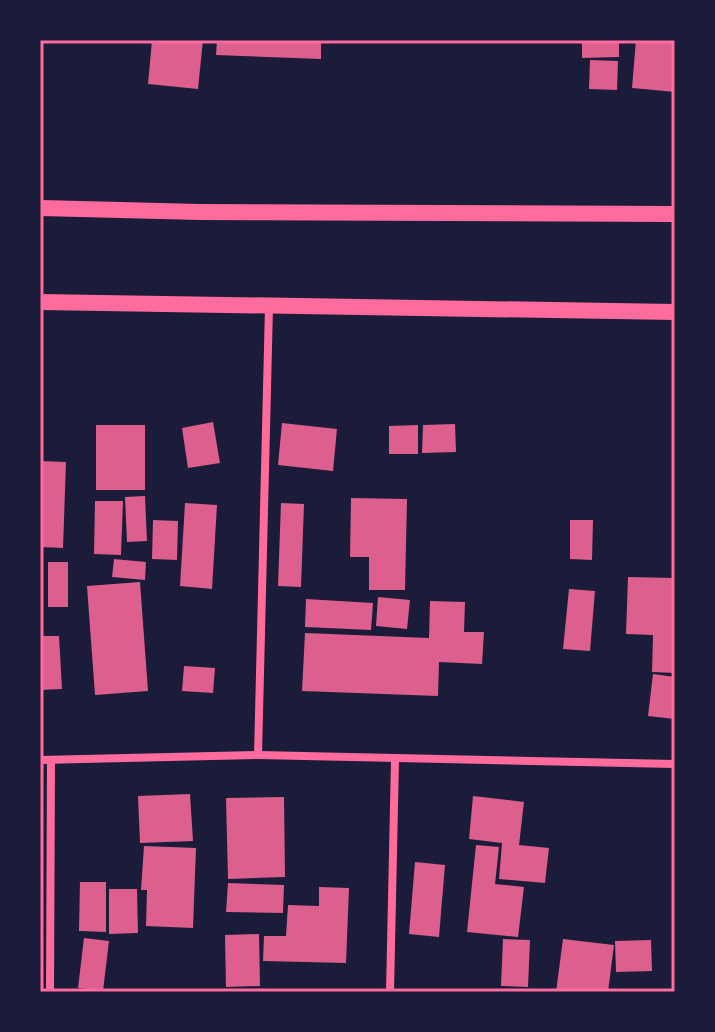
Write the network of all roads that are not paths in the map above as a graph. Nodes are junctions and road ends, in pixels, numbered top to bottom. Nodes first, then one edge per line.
1 (40, 208) edge
2 (675, 214) edge
3 (40, 302) edge
4 (269, 307) junction
5 (675, 312) edge
6 (258, 755) junction
7 (40, 760) edge
8 (51, 760) junction
9 (395, 760) junction
10 (675, 764) edge
11 (50, 992) edge
12 (390, 992) edge

1 - 2 main road
3 - 4 main road
4 - 5 main road
4 - 6 street
6 - 8 street
6 - 9 street
7 - 8 street
8 - 11 street
9 - 10 street
9 - 12 street

